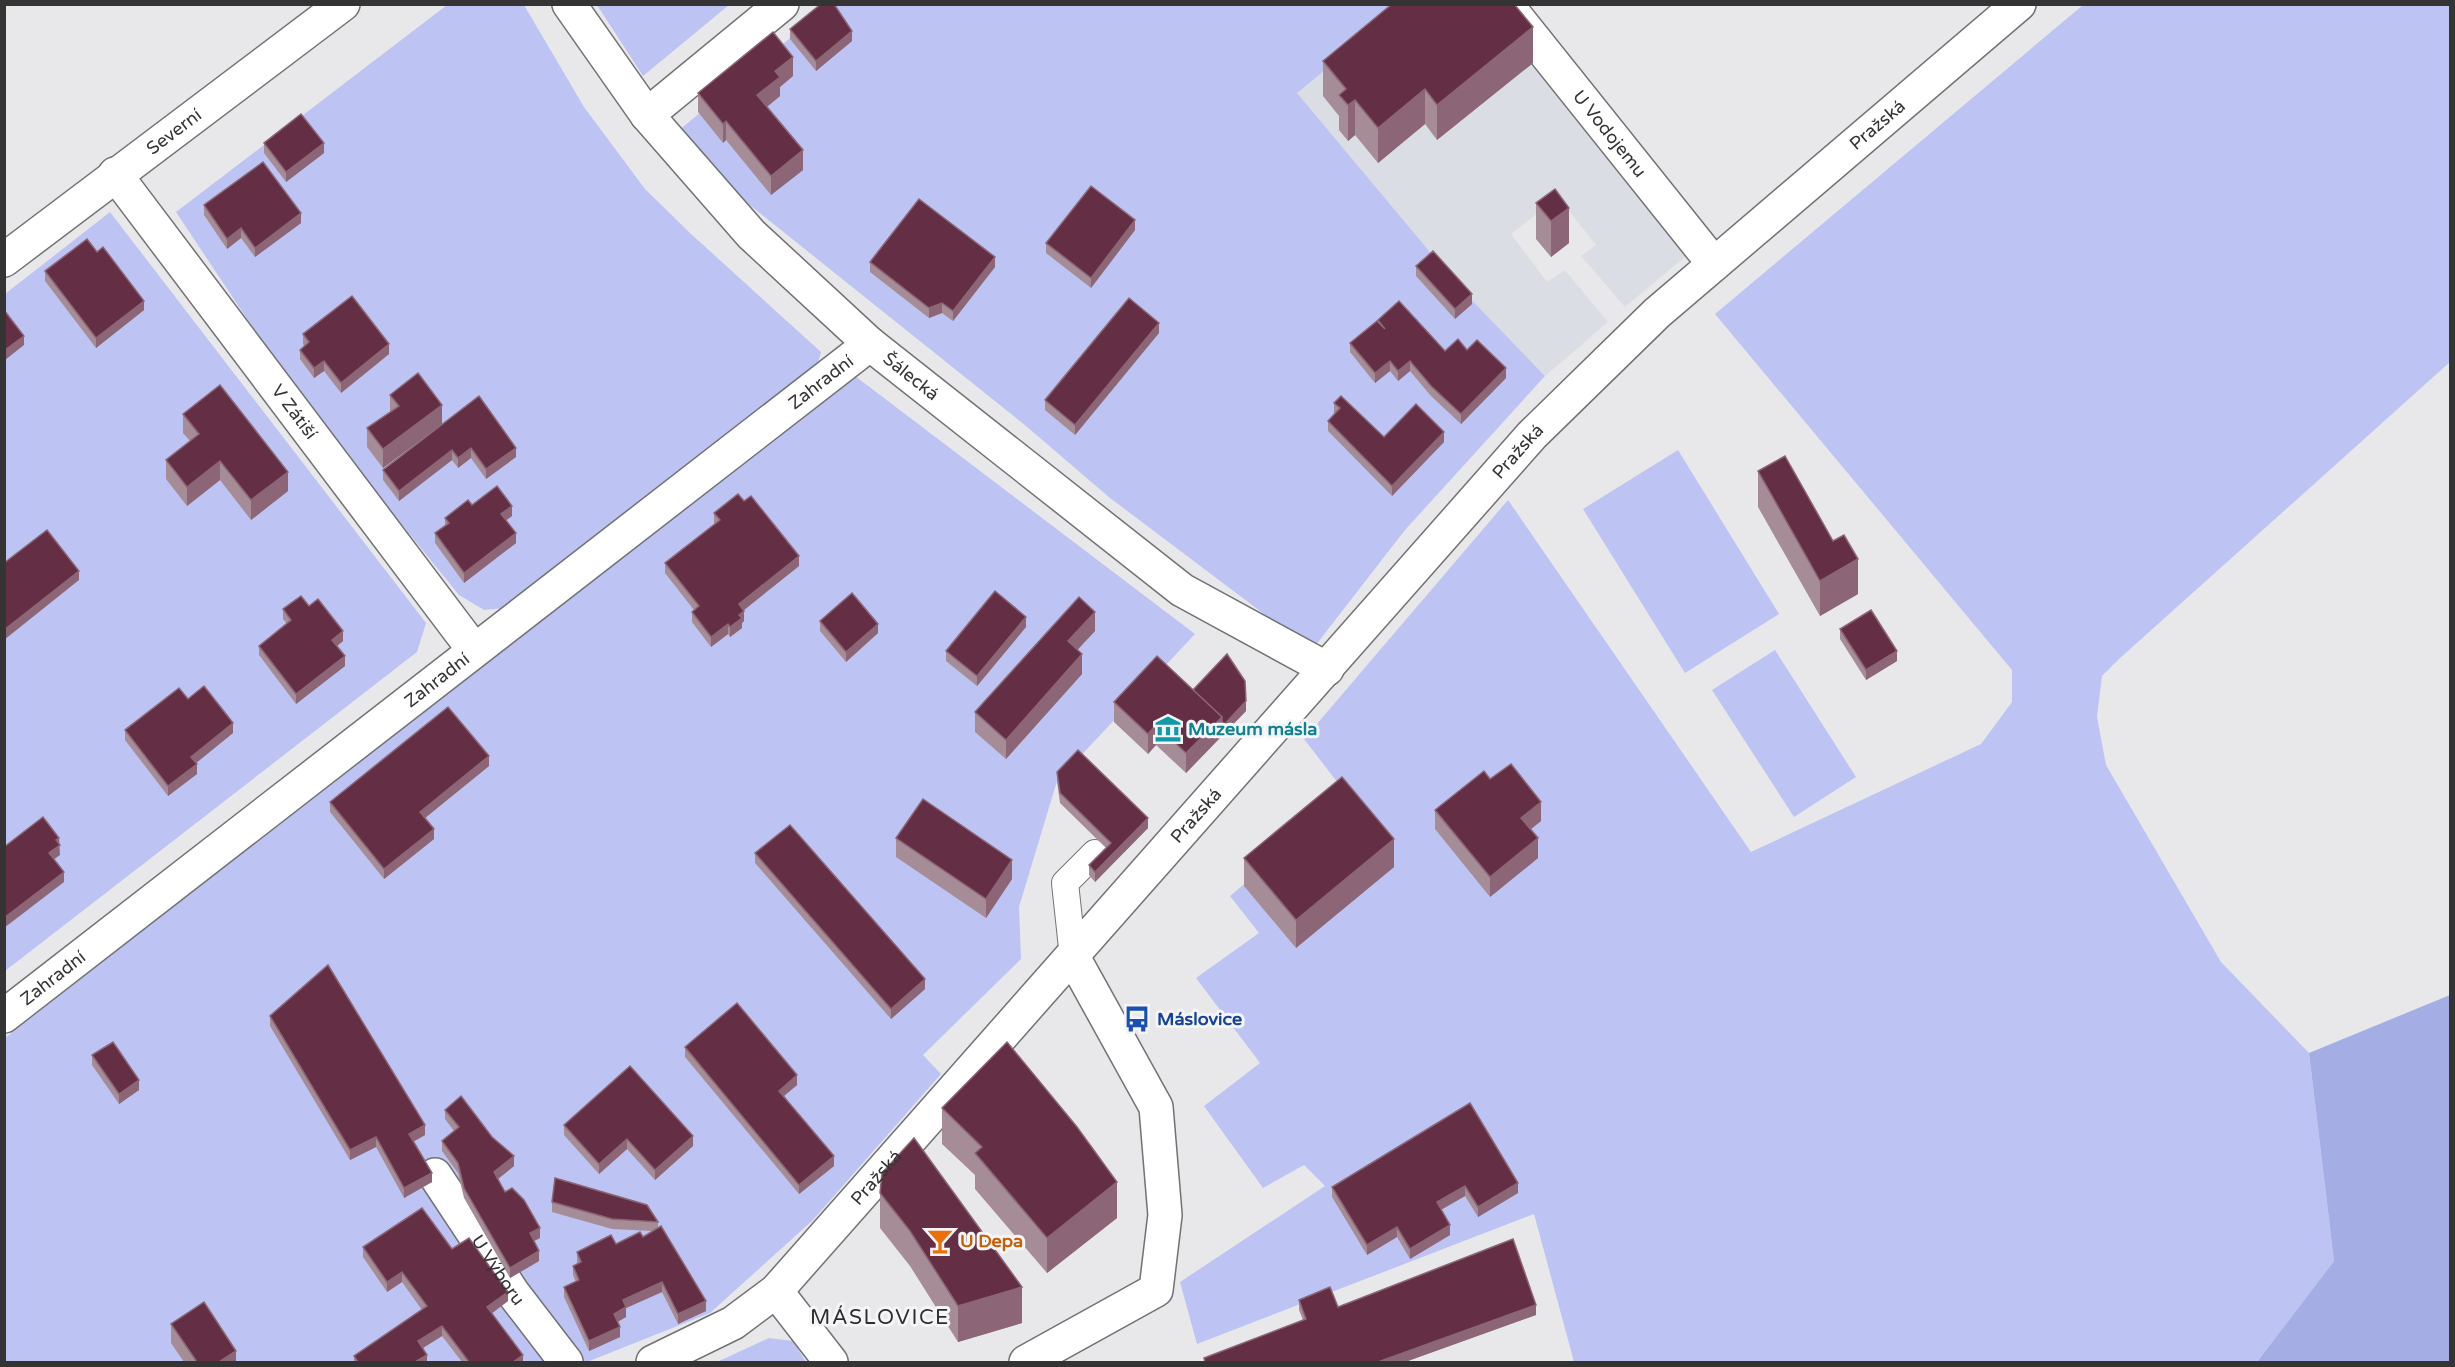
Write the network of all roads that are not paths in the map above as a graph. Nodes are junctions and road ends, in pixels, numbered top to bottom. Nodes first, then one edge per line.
1 (344, 4) edge
2 (569, 4) edge
3 (782, 4) edge
4 (1506, 4) edge
5 (2019, 4) edge
6 (647, 116) junction
7 (115, 174) junction
8 (4, 260) edge
9 (1714, 264) junction
10 (870, 344) junction
11 (474, 650) junction
12 (1327, 669) junction
13 (1095, 853) dead end
14 (1073, 957) junction
15 (4, 1016) edge
16 (435, 1175) dead end
17 (776, 1291) junction
18 (566, 1362) edge
19 (653, 1362) edge
20 (831, 1362) edge
21 (1026, 1362) edge

1 - 7 street, Severní
2 - 6 street, Šálecká
3 - 6 street
4 - 9 street, U Vodojemu
5 - 9 street, Pražská
6 - 10 street, Šálecká
7 - 8 street, Severní
7 - 11 street, V Zátiší
9 - 12 street, Pražská
10 - 11 street, Zahradní
10 - 12 street, Šálecká
11 - 15 street, Zahradní
12 - 14 street, Pražská
13 - 14 lane
14 - 17 street, Pražská
14 - 21 street
16 - 18 street, U Výboru
17 - 19 street, Pražská
17 - 20 street

